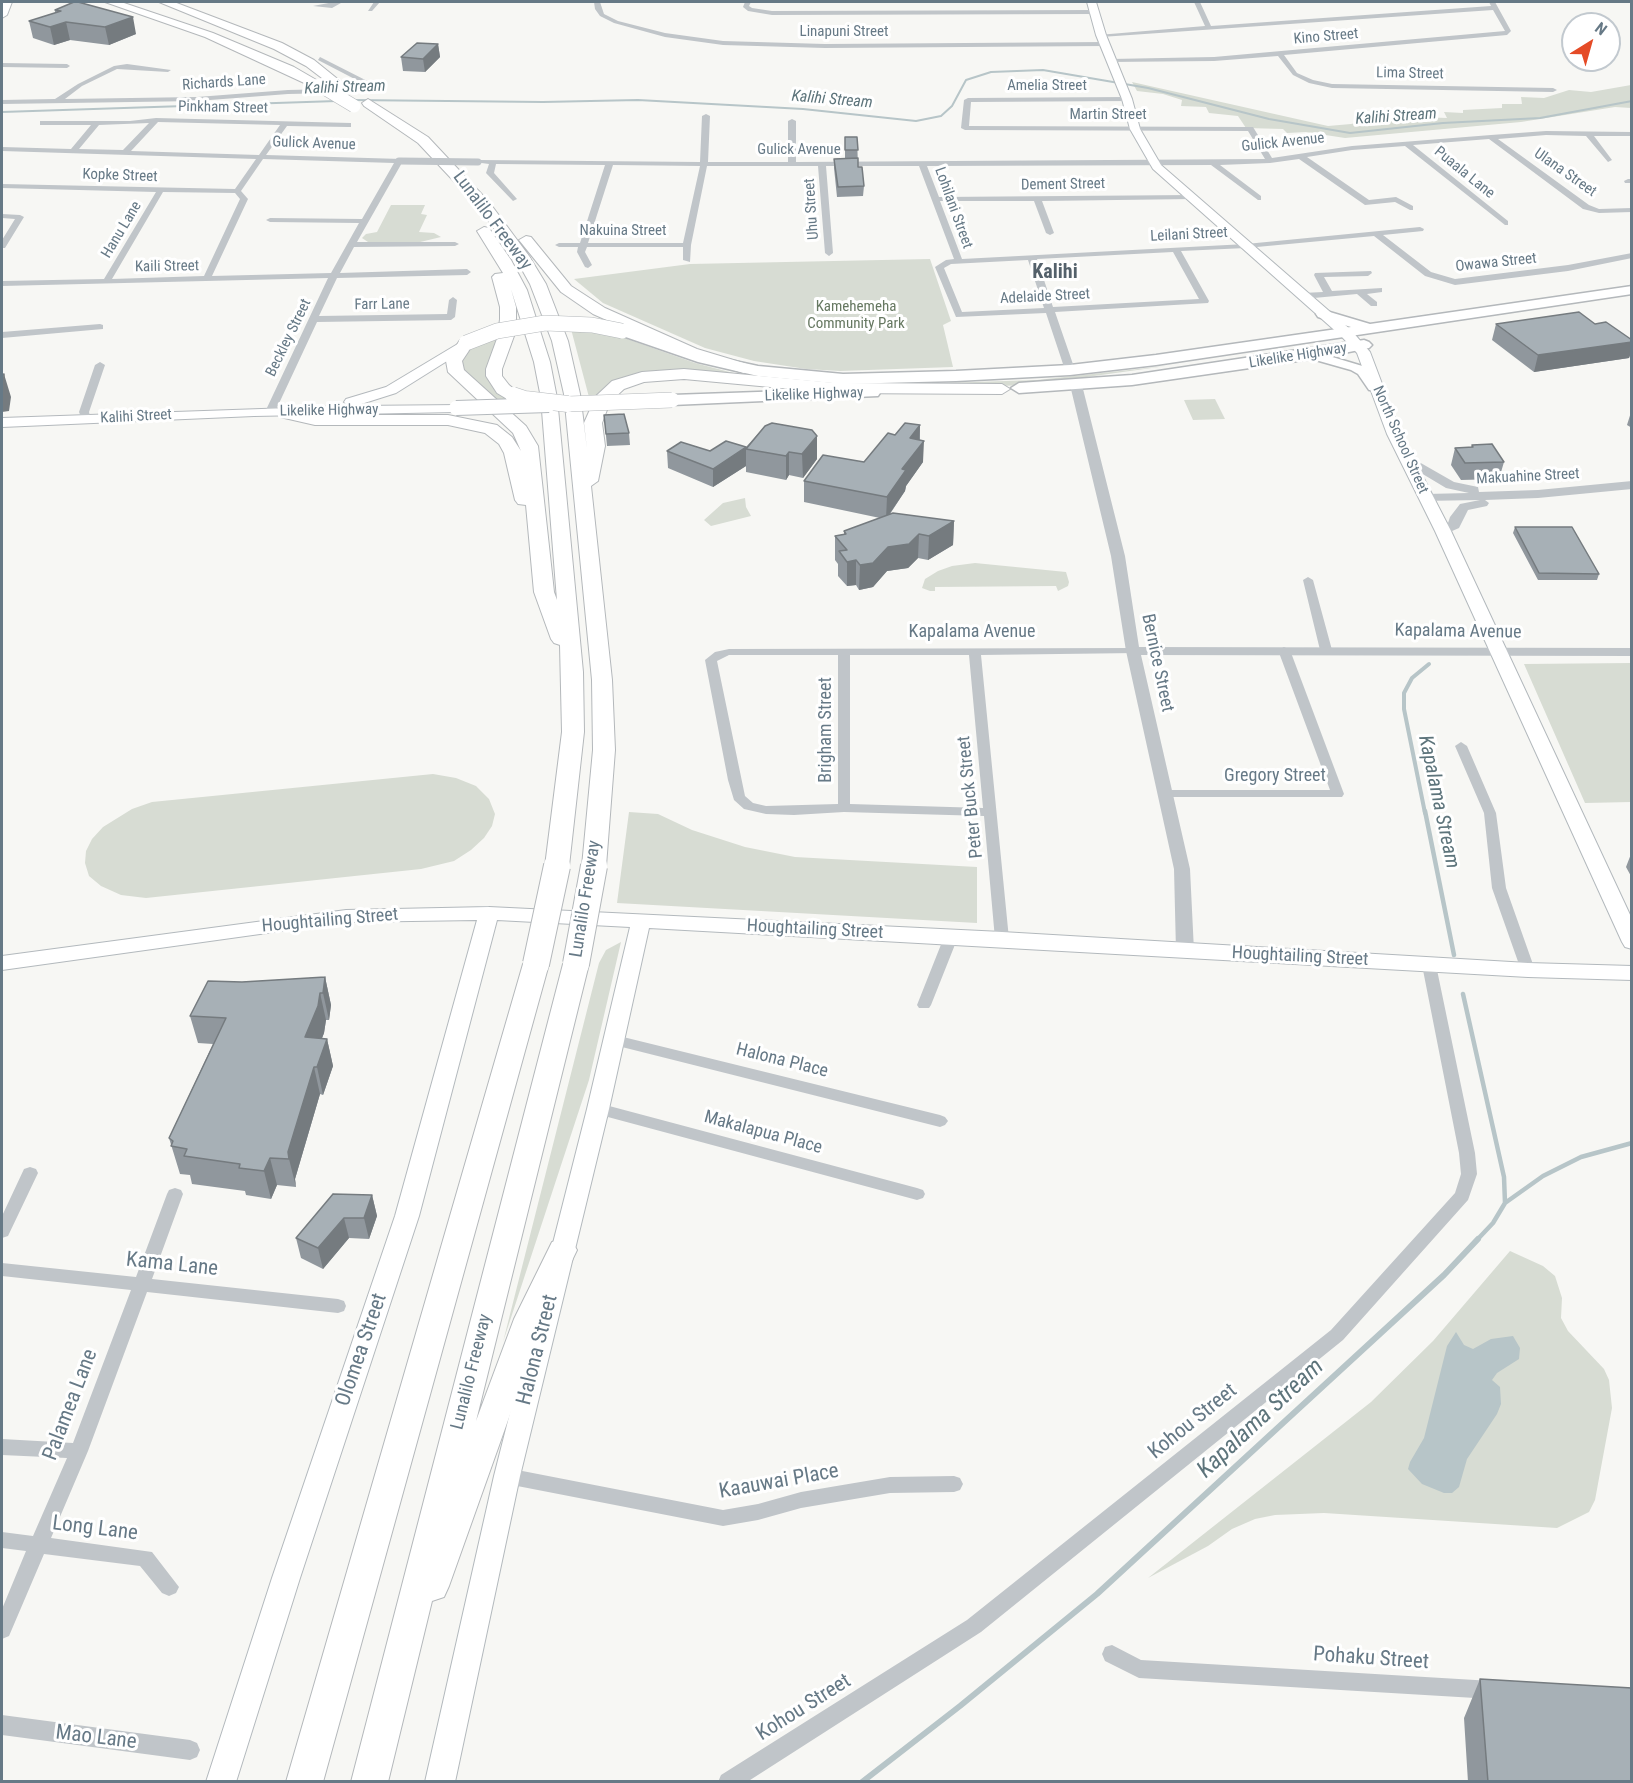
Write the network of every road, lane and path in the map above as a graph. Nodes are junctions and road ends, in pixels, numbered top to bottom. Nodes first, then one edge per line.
1 (7, 2) edge
2 (111, 2) edge
3 (128, 2) edge
4 (147, 2) edge
5 (165, 2) edge
6 (180, 2) edge
7 (336, 2) edge
8 (377, 2) edge
9 (597, 2) edge
10 (748, 2) edge
11 (969, 2) edge
12 (1197, 2) edge
13 (1493, 5) edge
14 (316, 6) dead end
15 (1093, 7) edge
16 (370, 10) dead end
17 (972, 12) junction
18 (2, 15) edge
19 (1209, 28) junction
20 (242, 31) junction
21 (209, 35) junction
22 (1103, 39) junction
23 (1280, 54) junction
24 (320, 59) dead end
25 (1111, 61) junction
26 (2, 65) edge
27 (67, 66) dead end
28 (168, 70) dead end
29 (339, 85) junction
30 (1552, 90) dead end
31 (1127, 99) junction
32 (57, 101) junction
33 (2, 102) edge
34 (361, 104) junction
35 (706, 116) dead end
36 (156, 120) junction
37 (792, 121) dead end
38 (43, 123) dead end
39 (97, 123) junction
40 (285, 123) junction
41 (348, 125) dead end
42 (965, 128) joint
43 (1135, 129) junction
44 (1588, 133) junction
45 (1632, 134) edge
46 (1491, 137) junction
47 (1407, 144) junction
48 (2, 149) edge
49 (73, 151) junction
50 (126, 152) junction
51 (262, 156) junction
52 (1300, 156) junction
53 (1608, 160) dead end
54 (399, 161) junction
55 (1270, 161) junction
56 (493, 162) junction
57 (1153, 162) junction
58 (610, 163) junction
59 (792, 163) junction
60 (922, 163) junction
61 (1213, 163) junction
62 (704, 164) junction
63 (822, 164) junction
64 (459, 176) junction
65 (2, 186) edge
66 (160, 191) junction
67 (237, 191) junction
68 (1192, 197) junction
69 (1258, 198) dead end
70 (513, 199) dead end
71 (935, 199) junction
72 (1037, 199) junction
73 (466, 206) dead end
74 (1410, 208) dead end
75 (1632, 210) edge
76 (2, 216) edge
77 (270, 220) dead end
78 (366, 221) junction
79 (478, 223) dead end
80 (1504, 223) dead end
81 (1420, 229) dead end
82 (1050, 233) dead end
83 (1377, 234) junction
84 (491, 240) junction
85 (455, 244) dead end
86 (585, 244) junction
87 (352, 245) junction
88 (559, 245) dead end
89 (687, 245) junction
90 (2, 246) edge
91 (1246, 246) junction
92 (1176, 249) junction
93 (829, 253) dead end
94 (1632, 255) edge
95 (1032, 258) junction
96 (687, 260) dead end
97 (959, 261) junction
98 (588, 265) dead end
99 (467, 272) dead end
100 (1368, 273) dead end
101 (333, 277) junction
102 (206, 280) junction
103 (106, 282) junction
104 (2, 284) edge
105 (1379, 290) dead end
106 (1360, 292) junction
107 (1329, 294) junction
108 (1303, 296) junction
109 (453, 300) dead end
110 (1631, 301) edge
111 (1374, 304) dead end
112 (1051, 311) junction
113 (1323, 314) junction
114 (313, 319) junction
115 (100, 327) dead end
116 (1383, 327) junction
117 (1346, 333) junction
118 (2, 335) edge
119 (1397, 340) dead end
120 (466, 343) junction
121 (1367, 345) junction
122 (1303, 357) junction
123 (100, 365) dead end
124 (1070, 369) junction
125 (758, 371) junction
126 (402, 384) junction
127 (1077, 385) junction
128 (1375, 387) junction
129 (1002, 389) junction
130 (568, 404) junction
131 (405, 410) junction
132 (278, 412) junction
133 (86, 420) junction
134 (2, 425) edge
135 (1405, 458) junction
136 (1632, 485) edge
137 (1528, 495) junction
138 (1426, 498) junction
139 (584, 507) junction
140 (1443, 531) junction
141 (540, 554) junction
142 (1308, 579) dead end
143 (1326, 650) junction
144 (1133, 651) junction
145 (1284, 651) junction
146 (844, 652) junction
147 (975, 652) junction
148 (1499, 652) junction
149 (1632, 652) edge
150 (573, 672) junction
151 (1461, 746) dead end
152 (1167, 795) junction
153 (844, 808) junction
154 (990, 812) junction
155 (489, 914) junction
156 (641, 920) junction
157 (951, 937) junction
158 (1002, 939) junction
159 (1632, 942) edge
160 (1185, 951) junction
161 (50, 958) junction
162 (2, 963) edge
163 (1429, 965) junction
164 (1528, 970) junction
165 (1632, 973) edge
166 (2, 977) edge
167 (924, 1005) dead end
168 (615, 1040) junction
169 (598, 1109) junction
170 (940, 1121) dead end
171 (30, 1173) dead end
172 (175, 1194) dead end
173 (917, 1194) dead end
174 (2, 1232) edge
175 (562, 1250) junction
176 (2, 1269) edge
177 (140, 1284) junction
178 (338, 1306) dead end
179 (2, 1447) edge
180 (79, 1451) junction
181 (507, 1476) junction
182 (954, 1484) dead end
183 (2, 1540) edge
184 (40, 1544) junction
185 (169, 1587) dead end
186 (2, 1630) edge
187 (1112, 1654) dead end
188 (1514, 1692) edge
189 (2, 1725) edge
190 (379, 1738) junction
191 (190, 1750) dead end
192 (221, 1782) edge
193 (304, 1782) edge
194 (369, 1782) edge
195 (440, 1782) edge
196 (728, 1782) edge

1 - 18 main road
2 - 21 highway
3 - 21 highway
4 - 29 highway
5 - 20 highway
6 - 20 highway
7 - 14 street
8 - 16 street
9 - 22 street, Linapuni Street
10 - 17 street
11 - 17 street
12 - 19 street
13 - 19 street, Linapuni Street
13 - 23 street, Kino Street
15 - 17 street
15 - 22 main road, North School Street
19 - 22 street, Linapuni Street
20 - 29 highway
21 - 34 highway, bridge
22 - 25 main road, North School Street
23 - 25 street, Kino Street
23 - 30 street, Lima Street
24 - 32 street, Richards Lane
25 - 31 main road, North School Street
26 - 27 street
28 - 32 street
29 - 34 highway, Lunalilo Freeway
31 - 42 street, Amelia Street
31 - 43 main road, North School Street
32 - 33 street, Richards Lane
34 - 64 highway, Lunalilo Freeway
34 - 73 highway, Lunalilo Freeway
35 - 62 street
36 - 39 street, Pinkham Street
36 - 40 street, Pinkham Street
36 - 50 street
37 - 59 street
38 - 39 street, Pinkham Street
39 - 49 street
40 - 41 street, Pinkham Street
40 - 51 street
42 - 43 street, Martin Street
43 - 55 street, Martin Street
43 - 57 main road, North School Street
44 - 45 street, Gulick Avenue
44 - 46 street, Gulick Avenue
44 - 53 street
46 - 47 street, Gulick Avenue
46 - 75 street, Ulana Street
47 - 52 street, Gulick Avenue
47 - 80 street, Puaala Lane
48 - 49 street, Gulick Avenue
49 - 50 street, Gulick Avenue
50 - 51 street, Gulick Avenue
51 - 54 street, Gulick Avenue
51 - 67 street
52 - 55 street, Gulick Avenue
52 - 74 street
54 - 56 street, Gulick Avenue, bridge
54 - 78 street, Beckley Street
55 - 61 street, Gulick Avenue
56 - 58 street, Gulick Avenue
56 - 70 street
57 - 60 street, Gulick Avenue
57 - 61 street, Gulick Avenue
57 - 68 main road, North School Street
58 - 62 street, Gulick Avenue
58 - 86 street
59 - 62 street, Gulick Avenue
59 - 63 street, Gulick Avenue
60 - 63 street, Gulick Avenue
60 - 71 street, Lohilani Street
61 - 69 street
62 - 89 street
63 - 93 street, Uhu Street
64 - 125 highway
64 - 139 highway, Lunalilo Freeway
65 - 66 street, Kopke Street
66 - 67 street, Kopke Street
66 - 103 street, Hanu Lane
67 - 102 street
68 - 72 street, Dement Street
68 - 91 main road, North School Street
71 - 72 street, Dement Street
71 - 97 street, Lohilani Street
72 - 82 street
76 - 90 street
77 - 78 street
78 - 87 street, Beckley Street
79 - 84 highway, Lunalilo Freeway
81 - 83 street, Leilani Street
83 - 91 street, Leilani Street
83 - 94 street, Owawa Street
84 - 130 highway, bridge
84 - 150 highway, Lunalilo Freeway
85 - 87 street
86 - 88 street, Nakuina Street
86 - 89 street, Nakuina Street
86 - 98 street
87 - 101 street, Beckley Street
89 - 96 street
91 - 92 street, Leilani Street
91 - 108 main road, North School Street
92 - 95 street, Leilani Street
92 - 112 street, Adelaide Street
95 - 97 street, Leilani Street
95 - 112 street
97 - 112 street, Adelaide Street
99 - 101 street
100 - 107 street
101 - 102 street, Kaili Street
101 - 114 street, Beckley Street
102 - 103 street, Kaili Street
103 - 104 street, Kaili Street
105 - 106 street
106 - 107 street
106 - 111 street
107 - 108 street
108 - 113 main road, North School Street
109 - 114 street, Farr Lane
110 - 116 highway, Likelike Highway
110 - 119 highway, Likelike Highway
112 - 124 street
113 - 116 highway
113 - 117 main road, North School Street
114 - 132 street, Beckley Street
115 - 118 street
116 - 117 highway, Likelike Highway
117 - 121 main road, North School Street
117 - 124 highway, Likelike Highway
120 - 125 highway, Likelike Highway, bridge
120 - 126 main road, Likelike Highway
120 - 141 highway
121 - 122 highway, Likelike Highway
121 - 128 main road, North School Street
122 - 127 highway, Likelike Highway
122 - 128 highway
123 - 133 street
124 - 125 highway, Likelike Highway
126 - 131 main road
126 - 132 main road, Likelike Highway
127 - 129 highway, Likelike Highway
127 - 144 street, Bernice Street
128 - 135 main road, North School Street
129 - 130 highway, Likelike Highway, bridge
129 - 139 highway
130 - 131 main road, Likelike Highway, bridge
131 - 132 main road, Likelike Highway
132 - 133 main road, Kalihi Street
132 - 141 highway
133 - 134 main road, Kalihi Street
135 - 137 street
135 - 138 main road, North School Street
136 - 137 street, Makuahine Street
137 - 138 street, Makuahine Street
137 - 140 street
138 - 140 main road, North School Street
139 - 190 highway, Lunalilo Freeway, bridge
140 - 148 main road, North School Street
141 - 150 highway
142 - 143 street
143 - 145 street, Kapalama Avenue
143 - 148 street, Kapalama Avenue
144 - 145 street, Kapalama Avenue
144 - 147 street, Kapalama Avenue
144 - 152 street, Bernice Street
145 - 152 street, Gregory Street
146 - 147 street, Kapalama Avenue
146 - 153 street, Brigham Street
146 - 153 street, Kapalama Avenue
147 - 154 street, Peter Buck Street
148 - 149 street, Kapalama Avenue
148 - 159 main road, North School Street
150 - 193 highway, Lunalilo Freeway, bridge
151 - 164 street
152 - 160 street, Bernice Street
153 - 154 street, Kapalama Avenue
154 - 158 street, Peter Buck Street
155 - 156 main road, Houghtailing Street
155 - 161 main road, Houghtailing Street
155 - 192 main road, Olomea Street
156 - 157 main road, Houghtailing Street
156 - 168 main road, Halona Street
157 - 158 main road, Houghtailing Street
157 - 167 street
158 - 160 main road, Houghtailing Street
160 - 163 main road, Houghtailing Street
161 - 162 main road, Houghtailing Street
161 - 166 main road
163 - 164 main road, Houghtailing Street
163 - 196 street, Kohou Street
164 - 165 main road, Houghtailing Street
168 - 169 main road, Halona Street
168 - 170 street, Halona Place
169 - 173 street, Makalapua Place
169 - 175 main road, Halona Street
171 - 174 street
172 - 177 street, Palamea Lane
175 - 181 main road, Halona Street
175 - 190 highway
176 - 177 street, Kama Lane
177 - 178 street, Kama Lane
177 - 180 street, Palamea Lane
179 - 180 street
180 - 184 street, Palamea Lane
181 - 182 street, Kaauwai Place
181 - 195 main road, Halona Street
183 - 184 street, Long Lane
184 - 185 street, Long Lane
184 - 186 street, Palamea Lane
187 - 188 street, Pohaku Street
189 - 191 street, Mao Lane
190 - 194 highway, Lunalilo Freeway

